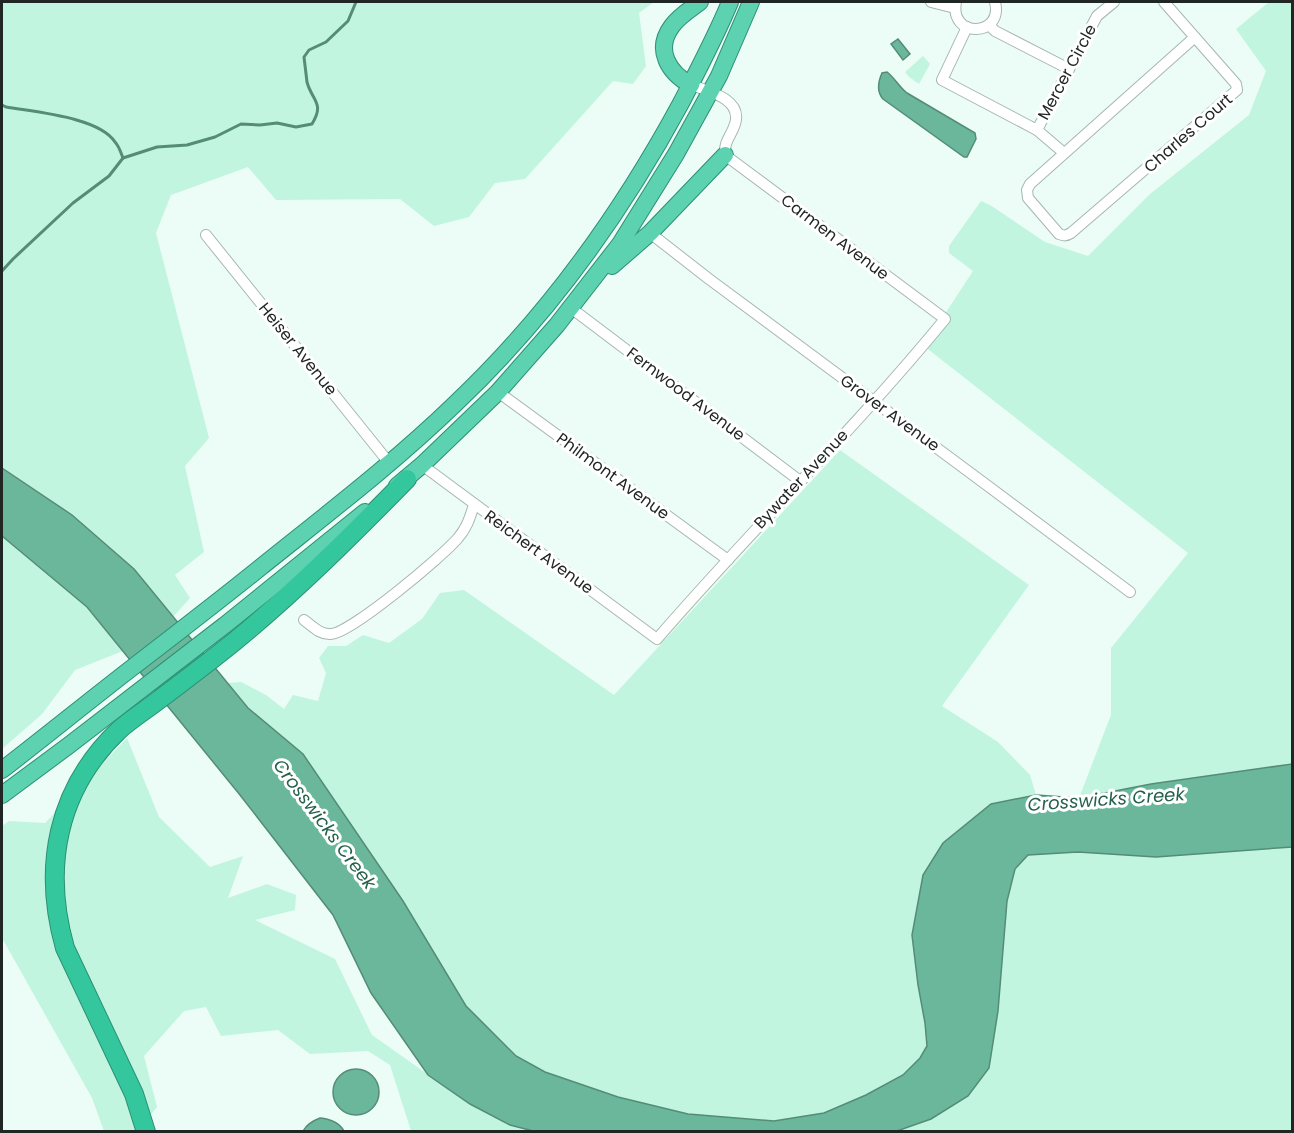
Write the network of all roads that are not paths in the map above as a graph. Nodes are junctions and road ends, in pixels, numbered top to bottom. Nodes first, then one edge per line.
1 (700, 2) edge
2 (730, 2) edge
3 (751, 2) edge
4 (931, 2) edge
5 (995, 2) edge
6 (1114, 2) edge
7 (1164, 2) edge
8 (956, 5) edge
9 (989, 25) junction
10 (967, 27) junction
11 (1195, 37) junction
12 (1069, 69) junction
13 (691, 85) junction
14 (710, 92) junction
15 (1037, 130) junction
16 (1064, 153) junction
17 (725, 155) junction
18 (650, 233) junction
19 (206, 235) dead end
20 (588, 286) junction
21 (571, 308) junction
22 (945, 319) joint
23 (498, 392) junction
24 (873, 402) junction
25 (390, 464) junction
26 (422, 465) junction
27 (407, 479) junction
28 (800, 481) junction
29 (474, 505) junction
30 (728, 560) junction
31 (1130, 592) dead end
32 (303, 620) dead end
33 (657, 639) joint
34 (2, 770) edge
35 (2, 795) edge
36 (146, 1131) edge

1 - 13 highway
2 - 13 highway
3 - 14 highway
4 - 8 street
5 - 9 street
6 - 12 street, Mercer Circle
7 - 11 street
8 - 10 street
9 - 10 street
9 - 12 street
10 - 15 street, Mercer Circle
11 - 16 street, Charles Court
11 - 16 street, Charles Court
12 - 15 street, Mercer Circle
13 - 14 street
13 - 25 highway
14 - 17 street
14 - 20 highway
15 - 16 street
17 - 18 highway
17 - 22 street, Carmen Avenue
18 - 20 highway
18 - 24 street, Grover Avenue
19 - 25 street, Heiser Avenue
20 - 21 highway
21 - 23 highway
21 - 28 street, Fernwood Avenue
22 - 24 street, Bywater Avenue
23 - 26 highway
23 - 30 street, Philmont Avenue
24 - 28 street, Bywater Avenue
24 - 31 street, Grover Avenue
25 - 34 highway
26 - 27 highway
26 - 29 street, Reichert Avenue
27 - 35 highway
27 - 36 highway
28 - 30 street, Bywater Avenue
29 - 32 street
29 - 33 street, Reichert Avenue
30 - 33 street, Bywater Avenue

